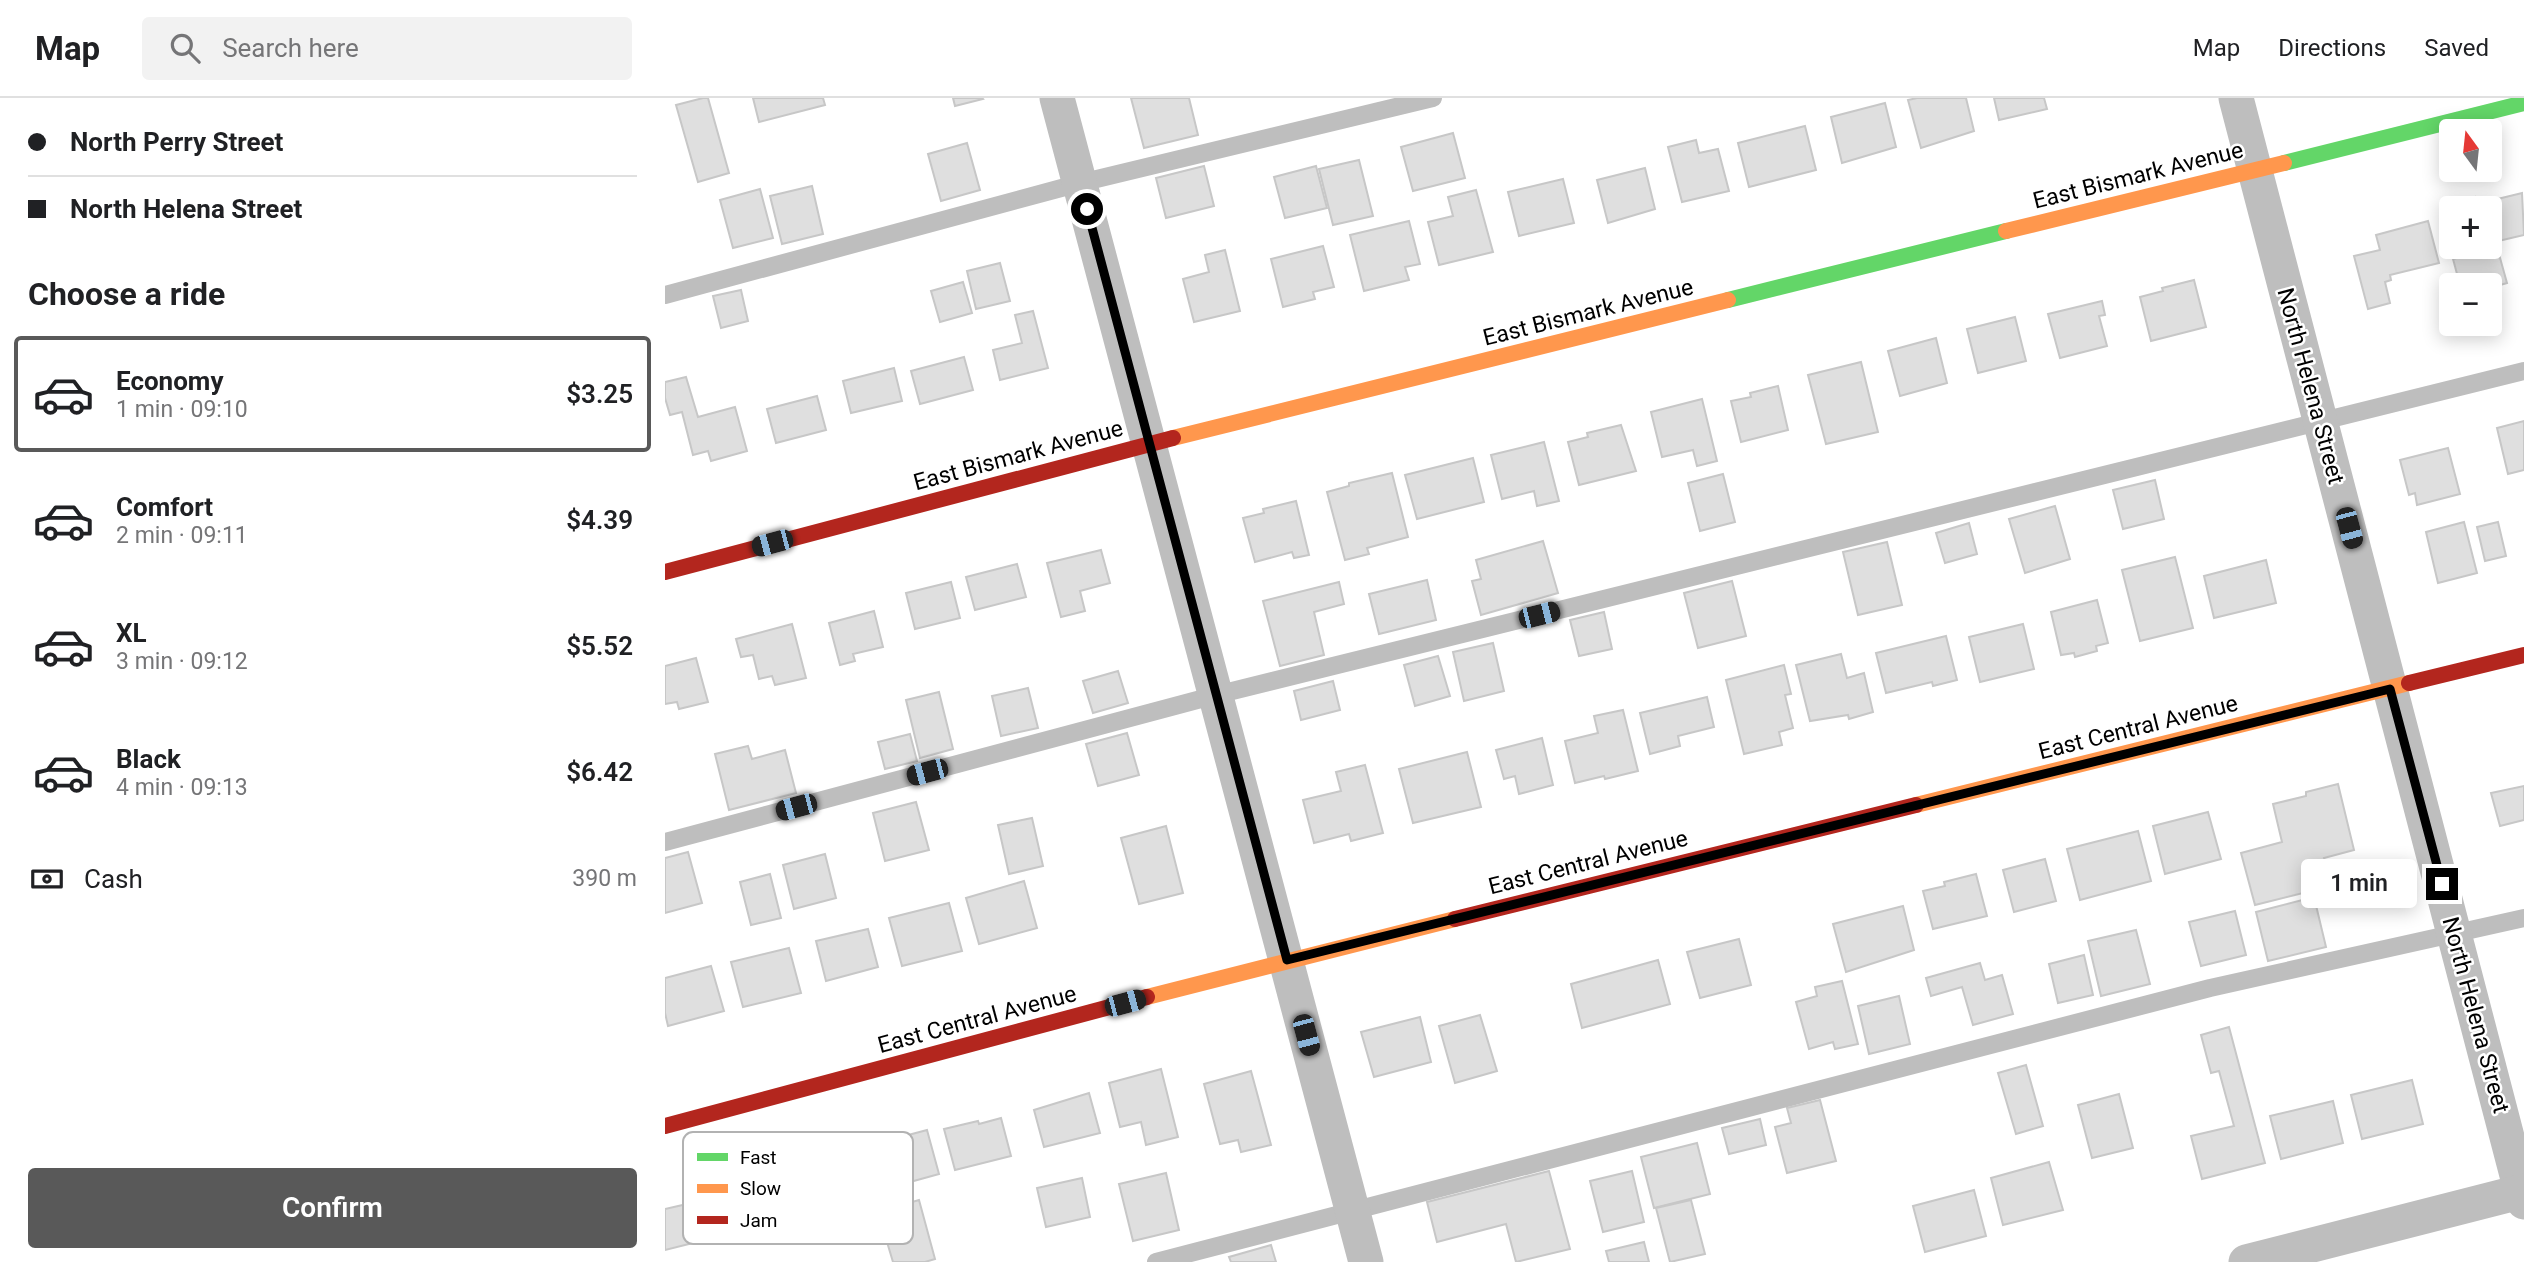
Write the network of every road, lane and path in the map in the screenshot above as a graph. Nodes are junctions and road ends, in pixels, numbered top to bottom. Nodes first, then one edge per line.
1 (1057, 98) edge
2 (1433, 98) edge
3 (2236, 98) edge
4 (2524, 103) edge
5 (2255, 169) junction
6 (1080, 183) junction
7 (665, 295) edge
8 (2524, 371) edge
9 (2321, 421) junction
10 (1149, 444) junction
11 (665, 572) edge
12 (2524, 655) edge
13 (2390, 689) junction
14 (1216, 695) junction
15 (665, 842) edge
16 (2524, 918) edge
17 (2454, 933) junction
18 (1287, 960) junction
19 (665, 1126) edge
20 (2523, 1195) edge
21 (1352, 1210) junction
22 (1156, 1262) edge
23 (1366, 1262) edge
24 (2246, 1262) edge

1 - 6 street
2 - 6 lane
3 - 5 street, North Helena Street
4 - 5 street, East Bismark Avenue
5 - 9 street, North Helena Street
5 - 10 street, East Bismark Avenue
6 - 7 lane
6 - 10 street
8 - 9 lane
9 - 13 street, North Helena Street
9 - 14 lane
10 - 11 street, East Bismark Avenue
10 - 14 street
12 - 13 street, East Central Avenue
13 - 17 street, North Helena Street
13 - 18 street, East Central Avenue
14 - 15 lane
14 - 18 street
16 - 17 lane
17 - 20 street, North Helena Street
17 - 21 lane
18 - 19 street, East Central Avenue
18 - 21 street
20 - 24 street
21 - 22 lane
21 - 23 street

